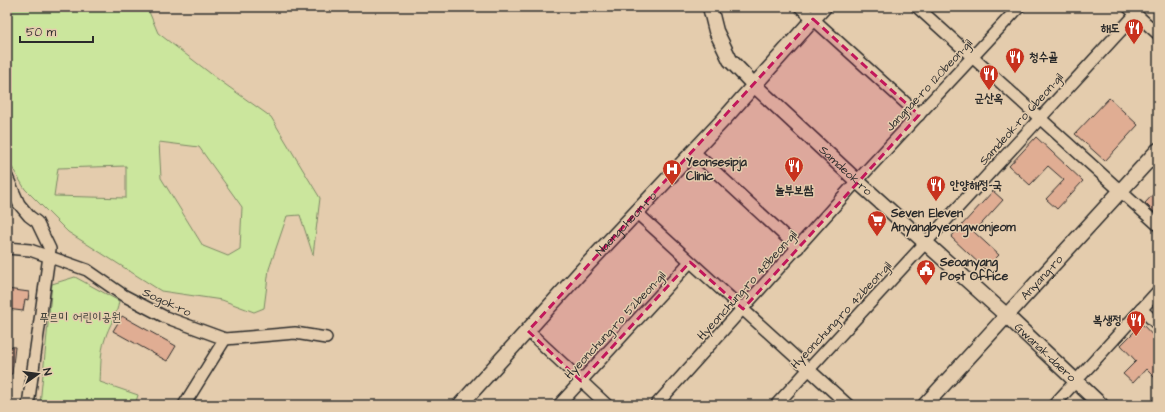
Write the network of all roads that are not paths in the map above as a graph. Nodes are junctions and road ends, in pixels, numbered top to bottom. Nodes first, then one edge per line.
1 (710, 7) edge
2 (800, 7) edge
3 (824, 7) edge
4 (917, 7) edge
5 (1019, 7) edge
6 (1132, 10) edge
7 (813, 19) junction
8 (1158, 34) edge
9 (973, 57) junction
10 (754, 85) junction
11 (919, 115) junction
12 (1039, 118) junction
13 (1158, 150) edge
14 (693, 151) junction
15 (7, 177) edge
16 (857, 181) junction
17 (1120, 192) junction
18 (636, 212) junction
19 (1158, 225) edge
20 (926, 243) junction
21 (7, 248) edge
22 (798, 248) junction
23 (50, 257) junction
24 (690, 262) junction
25 (1158, 291) edge
26 (743, 309) junction
27 (1141, 309) junction
28 (1007, 316) junction
29 (1158, 325) edge
30 (528, 331) junction
31 (326, 338) dead end
32 (225, 339) junction
33 (808, 369) junction
34 (581, 381) junction
35 (1075, 382) junction
36 (28, 405) edge
37 (184, 405) edge
38 (460, 405) edge
39 (559, 405) edge
40 (607, 405) edge
41 (656, 405) edge
42 (776, 405) edge
43 (848, 405) edge
44 (925, 405) edge
45 (1054, 405) edge
46 (1101, 405) edge

1 - 10 street, Samdeok-ro
2 - 7 street
3 - 7 street, Naengcheon-ro
4 - 9 street
5 - 9 street, Jangnae-ro 120beon-gil
6 - 8 street
6 - 12 street, Samdeok-ro 6beon-gil
7 - 10 street, Naengcheon-ro
7 - 11 street
9 - 11 street, Jangnae-ro 120beon-gil
9 - 12 street
10 - 14 street, Naengcheon-ro
10 - 16 street, Samdeok-ro
11 - 16 street, Jangnae-ro 120beon-gil
12 - 17 street
12 - 20 street, Samdeok-ro 6beon-gil
13 - 17 street, Anyang-ro
14 - 18 street, Naengcheon-ro
14 - 22 street
15 - 23 street
16 - 20 street, Samdeok-ro
16 - 22 street, Hyeonchung-ro 48beon-gil
17 - 19 street
17 - 28 street, Anyang-ro
18 - 24 street
18 - 30 street, Naengcheon-ro
20 - 28 street, Samdeok-ro
20 - 33 street, Hyeonchung-ro 42beon-gil
21 - 23 street, Sogok-ro
22 - 26 street, Hyeonchung-ro 48beon-gil
23 - 32 street, Sogok-ro
23 - 36 street
24 - 26 street
24 - 34 street, Hyeonchung-ro 52beon-gil
25 - 27 street
26 - 33 street
26 - 41 street, Hyeonchung-ro 48beon-gil
27 - 29 street
27 - 35 street
28 - 35 street, Gwanak-daero
28 - 44 street, Anyang-ro
30 - 34 street
30 - 38 street, Naengcheon-ro
31 - 32 street, Sogok-ro
32 - 37 street
33 - 42 street, Hyeonchung-ro 42beon-gil
33 - 43 street
34 - 39 street, Hyeonchung-ro 52beon-gil
34 - 40 street
35 - 45 street
35 - 46 street, Gwanak-daero

